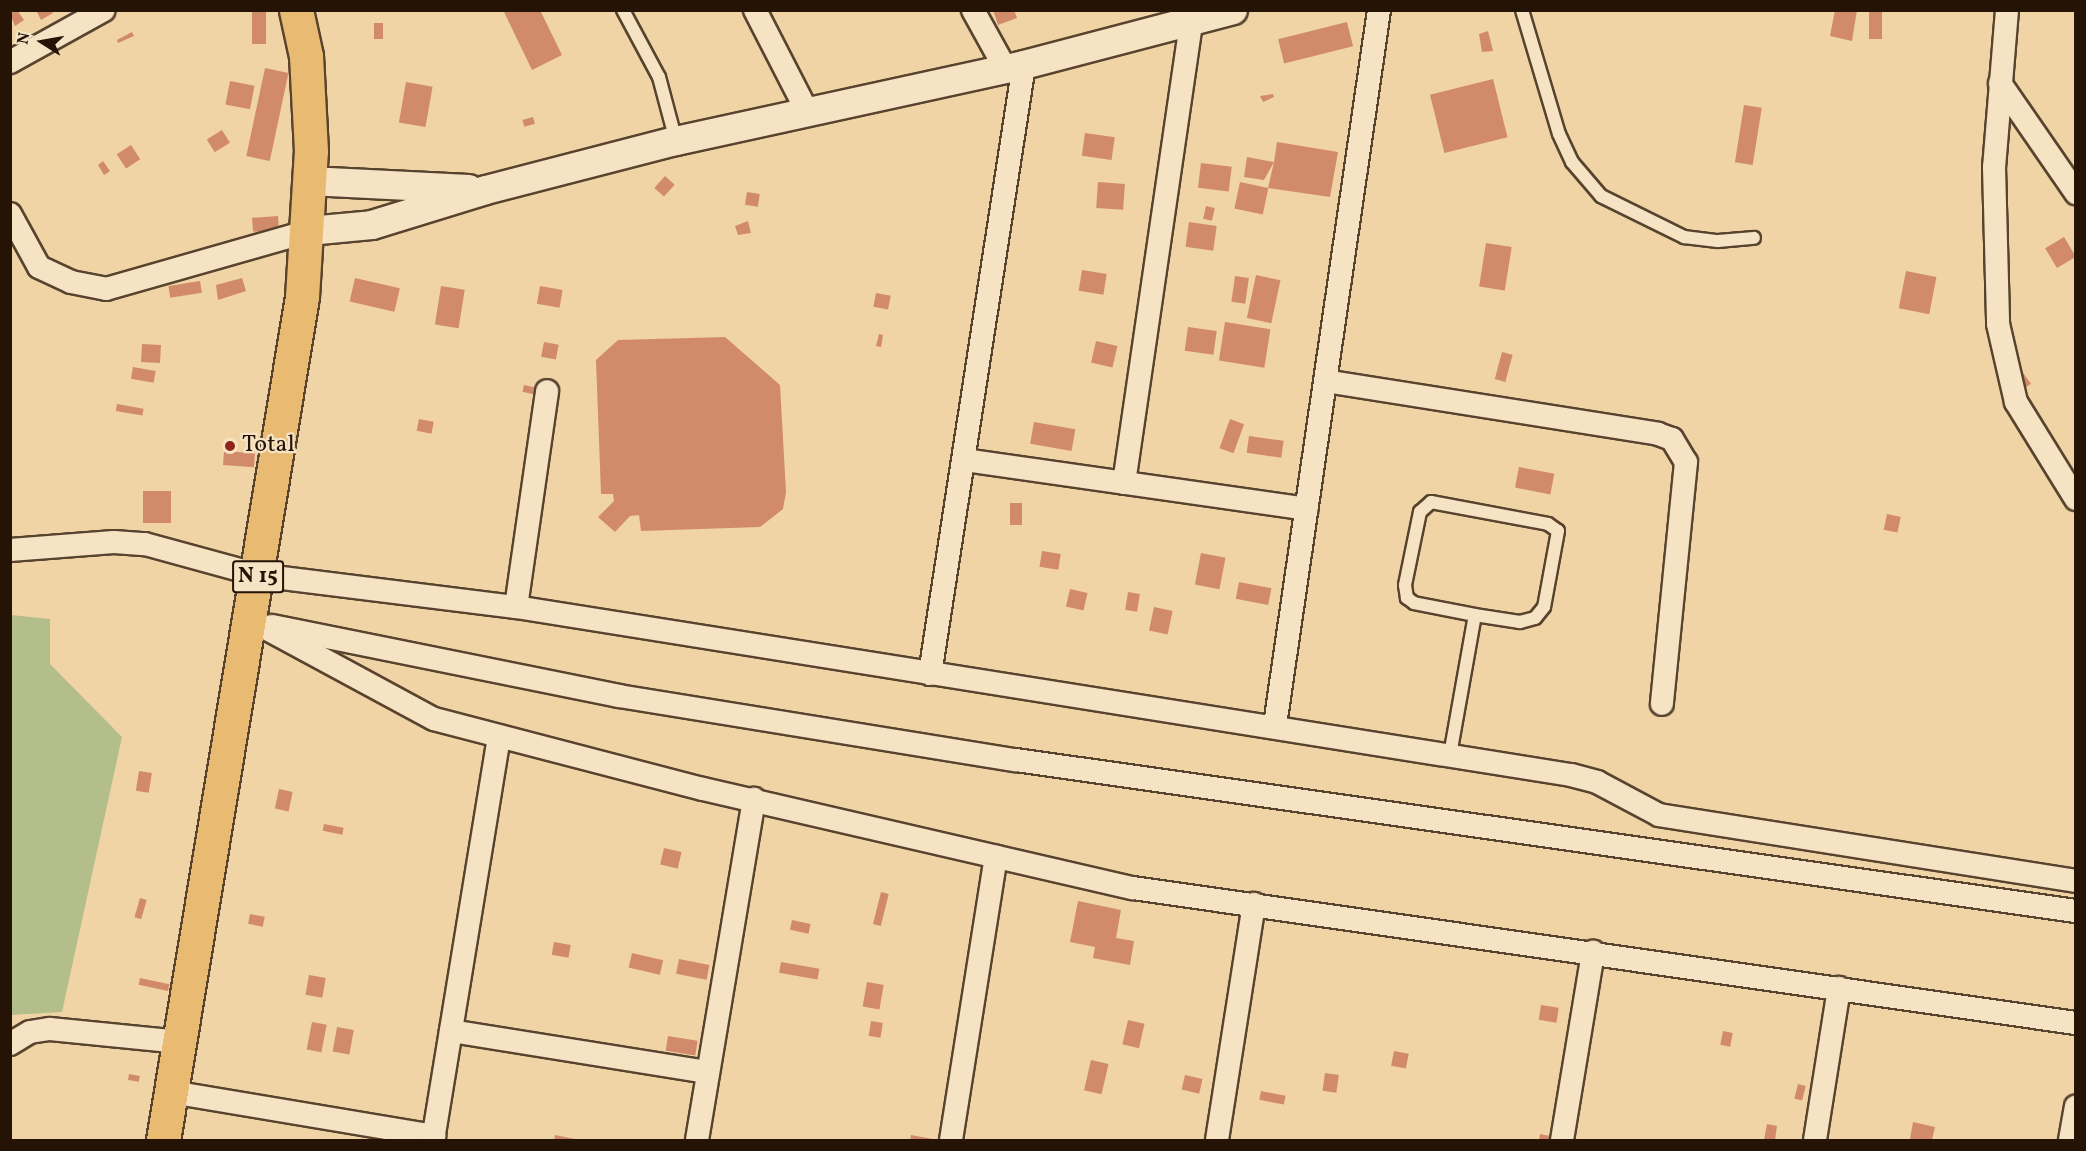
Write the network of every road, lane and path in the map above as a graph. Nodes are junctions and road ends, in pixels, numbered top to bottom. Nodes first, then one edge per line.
1 (104, 10) edge
2 (296, 10) edge
3 (623, 10) edge
4 (755, 10) edge
5 (973, 10) edge
6 (1233, 10) edge
7 (1379, 10) edge
8 (1522, 10) edge
9 (2007, 10) edge
10 (1188, 16) edge
11 (10, 62) edge
12 (1014, 66) junction
13 (2000, 83) junction
14 (808, 113) junction
15 (676, 141) junction
16 (309, 181) junction
17 (486, 190) junction
18 (2076, 193) edge
19 (10, 214) edge
20 (309, 231) junction
21 (1754, 238) dead end
22 (1326, 381) junction
23 (547, 391) dead end
24 (964, 460) junction
25 (1124, 483) junction
26 (2076, 499) edge
27 (1306, 509) junction
28 (10, 550) edge
29 (258, 575) junction
30 (516, 608) junction
31 (1475, 615) junction
32 (254, 624) junction
33 (930, 674) junction
34 (1662, 704) dead end
35 (1275, 725) junction
36 (499, 736) junction
37 (1450, 755) junction
38 (754, 800) junction
39 (996, 857) junction
40 (2076, 881) edge
41 (1254, 904) junction
42 (2076, 910) edge
43 (1593, 952) junction
44 (1839, 988) junction
45 (2076, 1023) edge
46 (451, 1031) junction
47 (180, 1042) junction
48 (10, 1044) edge
49 (708, 1072) junction
50 (171, 1092) junction
51 (2076, 1107) edge
52 (433, 1138) edge
53 (163, 1140) edge
54 (696, 1140) edge
55 (951, 1140) edge
56 (1217, 1140) edge
57 (1562, 1140) edge
58 (1815, 1140) edge
59 (2070, 1140) edge

1 - 11 street
2 - 16 main road, N 15
3 - 15 lane
4 - 14 street
5 - 12 street
6 - 10 street
7 - 22 street
8 - 21 lane
9 - 13 street
10 - 12 street
10 - 25 street
12 - 14 street
12 - 24 street
13 - 18 street
13 - 26 street
14 - 15 street
15 - 17 street
16 - 17 street
16 - 20 main road, N 15
17 - 20 street
19 - 20 street
20 - 29 main road, N 15
22 - 27 street
22 - 34 street
23 - 30 street
24 - 25 street
24 - 33 street
25 - 27 street
27 - 35 street
28 - 29 street
29 - 30 street
29 - 32 main road, N 15
30 - 33 street
31 - 31 lane
31 - 37 lane
32 - 36 street
32 - 42 street
32 - 47 main road, N 15
33 - 35 street
35 - 37 street
36 - 38 street
36 - 46 street
37 - 40 street
38 - 39 street
38 - 49 street
39 - 41 street
39 - 55 street
41 - 43 street
41 - 56 street
43 - 44 street
43 - 57 street
44 - 45 street
44 - 58 street
46 - 49 street
46 - 52 street
47 - 48 street
47 - 50 main road, N 15
49 - 54 street
50 - 52 street
50 - 53 main road, N 15
51 - 59 street

